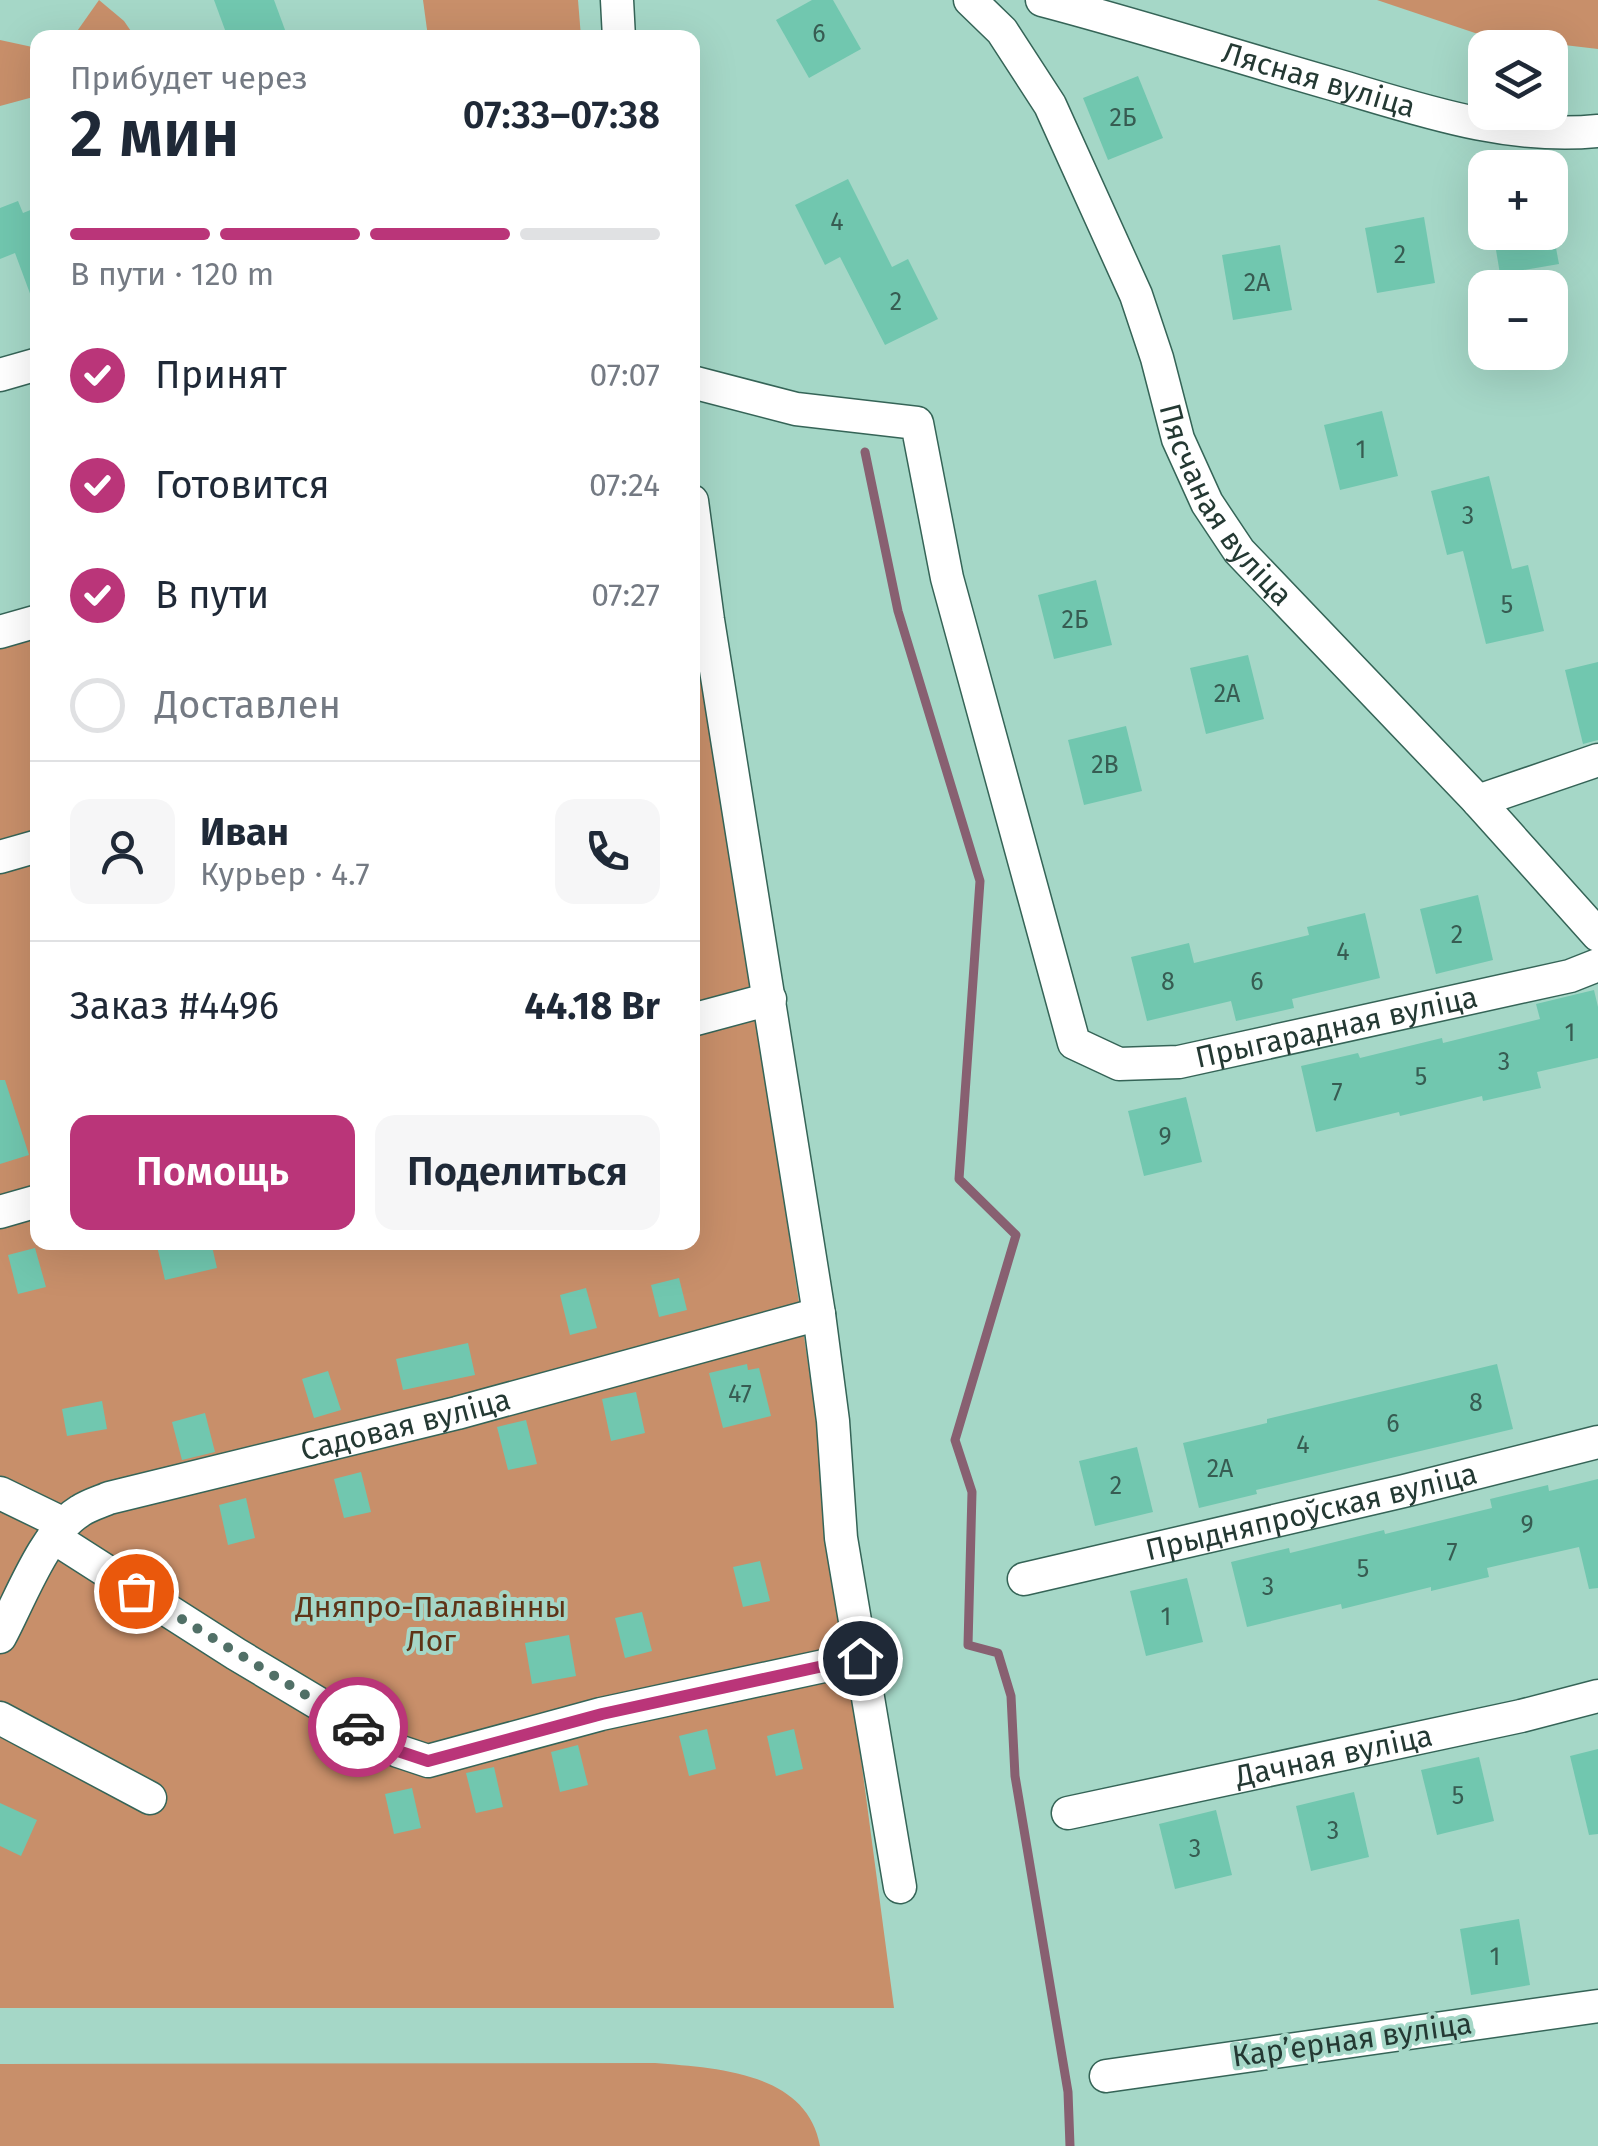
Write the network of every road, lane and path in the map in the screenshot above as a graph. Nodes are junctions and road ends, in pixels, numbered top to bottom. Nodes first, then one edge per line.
1 (617, 0) edge
2 (970, 0) edge
3 (1042, 0) edge
4 (618, 30) edge
5 (1598, 131) edge
6 (30, 366) edge
7 (0, 375) edge
8 (700, 384) edge
9 (30, 623) edge
10 (700, 623) edge
11 (0, 632) edge
12 (1598, 760) edge
13 (1478, 801) junction
14 (30, 849) edge
15 (0, 858) edge
16 (1598, 935) edge
17 (1598, 965) edge
18 (770, 1000) junction
19 (700, 1018) edge
20 (30, 1203) edge
21 (0, 1212) edge
22 (819, 1314) junction
23 (1598, 1442) edge
24 (0, 1493) edge
25 (58, 1530) junction
26 (1024, 1579) dead end
27 (0, 1637) edge
28 (860, 1658) junction
29 (1598, 1696) edge
30 (0, 1718) edge
31 (150, 1798) dead end
32 (1068, 1813) dead end
33 (900, 1887) dead end
34 (1598, 2006) edge
35 (1106, 2076) dead end

1 - 4 street
2 - 13 street, Пясчаная вуліца
3 - 5 street, Лясная вуліца
6 - 7 street
8 - 17 street, Прыгарадная вуліца
9 - 11 street
10 - 18 street
12 - 13 street
13 - 16 street, Пясчаная вуліца
14 - 15 street
18 - 19 street
18 - 22 street
20 - 21 street
22 - 25 street, Садовая вуліца
22 - 28 street
23 - 26 street, Прыдняпроўская вуліца
24 - 25 street
25 - 27 street
25 - 28 street
28 - 33 street
29 - 32 street, Дачная вуліца
30 - 31 street
34 - 35 street, Карʼерная вуліца

